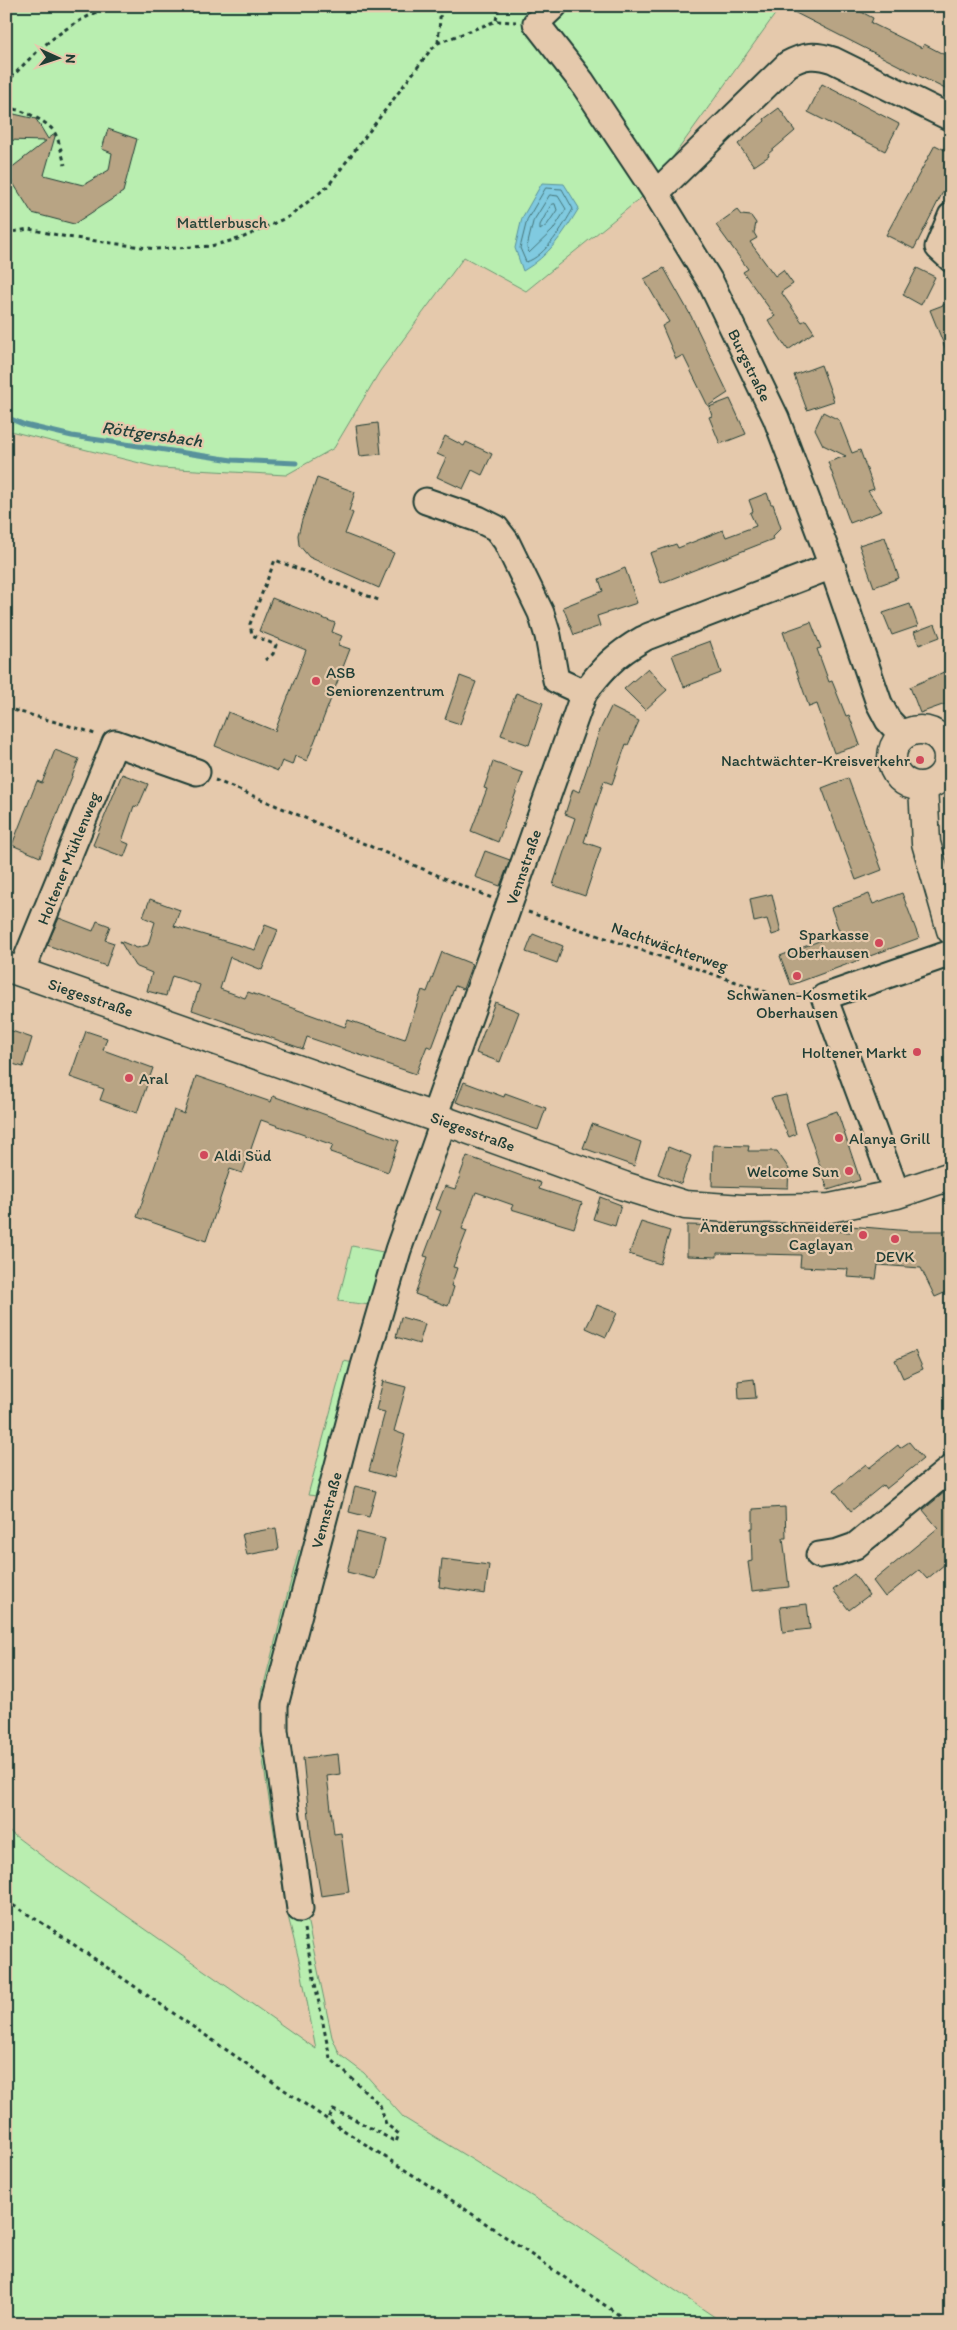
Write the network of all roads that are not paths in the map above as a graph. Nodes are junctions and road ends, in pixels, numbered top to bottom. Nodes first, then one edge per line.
1 (554, 6) edge
2 (951, 118) edge
3 (656, 193) junction
4 (951, 216) edge
5 (951, 259) edge
6 (426, 500) dead end
7 (832, 566) junction
8 (584, 693) junction
9 (903, 736) junction
10 (947, 741) edge
11 (196, 772) road end
12 (923, 786) junction
13 (951, 930) edge
14 (951, 953) edge
15 (13, 970) edge
16 (439, 1118) junction
17 (951, 1176) edge
18 (897, 1194) junction
19 (951, 1468) edge
20 (819, 1555) dead end
21 (300, 1909) road end

1 - 3 street, Burgstraße
2 - 3 street
3 - 7 street, Burgstraße
4 - 5 street
6 - 8 street
7 - 8 street, Vennstraße
7 - 9 street, Burgstraße
8 - 16 street, Vennstraße
9 - 10 main road
9 - 12 main road
10 - 12 main road
11 - 15 street, Holtener Mühlenweg
12 - 13 main road
14 - 18 street
15 - 16 main road, Siegesstraße
16 - 18 main road, Siegesstraße
16 - 21 street, Vennstraße
17 - 18 main road, Siegesstraße
19 - 20 street

